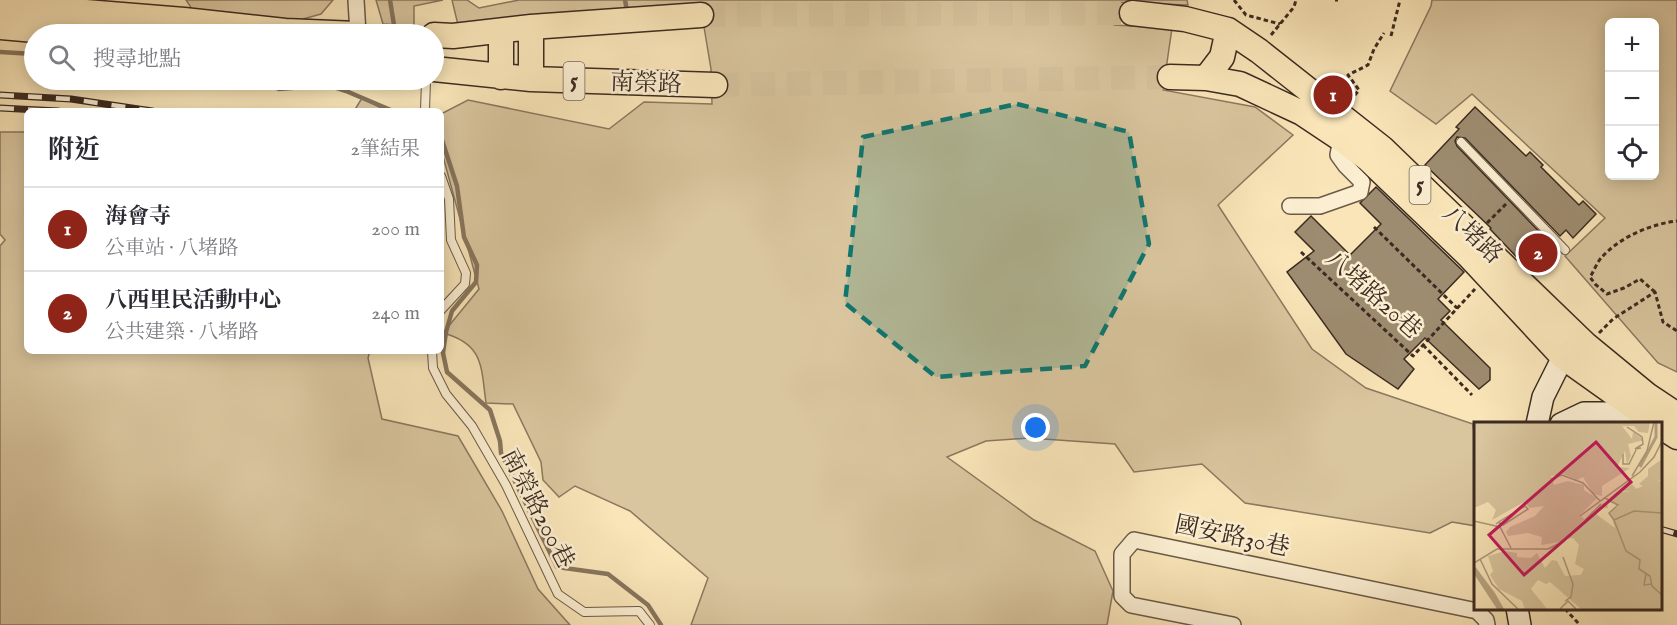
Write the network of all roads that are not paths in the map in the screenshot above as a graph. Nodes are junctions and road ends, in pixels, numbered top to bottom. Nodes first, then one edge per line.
1 (356, 0) edge
2 (0, 5) edge
3 (1132, 13) tunnel mouth
4 (701, 15) tunnel mouth
5 (221, 24) edge
6 (357, 24) edge
7 (0, 27) edge
8 (531, 27) junction
9 (24, 29) edge
10 (1228, 30) junction
11 (501, 31) junction
12 (444, 35) edge
13 (1258, 51) junction
14 (444, 70) edge
15 (501, 77) junction
16 (1170, 77) tunnel mouth
17 (1206, 78) junction
18 (531, 79) junction
19 (1240, 84) junction
20 (715, 85) tunnel mouth
21 (426, 90) edge
22 (425, 108) edge
23 (1341, 139) junction
24 (1461, 142) dead end
25 (444, 185) edge
26 (1290, 206) dead end
27 (1565, 250) dead end
28 (444, 307) edge
29 (1585, 344) junction
30 (432, 354) edge
31 (1563, 357) junction
32 (1677, 415) edge
33 (1652, 421) edge
34 (1537, 422) edge
35 (1565, 422) edge
36 (1662, 427) edge
37 (1677, 437) edge
38 (1474, 609) edge
39 (1477, 610) edge
40 (1517, 610) edge
41 (650, 625) edge
42 (1233, 625) edge
43 (1487, 625) edge
44 (1520, 625) edge

1 - 6 street
2 - 5 main road
3 - 10 main road, 八堵路 / 5
4 - 8 main road
7 - 9 main road
8 - 11 main road
8 - 18 main road, 5
10 - 13 main road, 八堵路 / 5
10 - 17 main road
11 - 12 main road
11 - 15 main road
13 - 19 main road
13 - 29 main road, 八堵路 / 5
14 - 15 main road, 南榮路 / 5
15 - 18 main road, 南榮路 / 5
16 - 17 main road, 八堵路 / 5
17 - 19 main road, 八堵路 / 5
18 - 20 main road, 南榮路 / 5
19 - 23 main road, 八堵路 / 5
21 - 22 lane
23 - 26 street
23 - 31 main road, 八堵路 / 5
24 - 27 lane
25 - 28 lane
29 - 31 street
29 - 32 main road, 八堵路 / 5
30 - 41 lane, 南榮路200巷
31 - 33 main road, 八堵路 / 5
31 - 34 street
33 - 35 street
36 - 37 main road, 八堵路 / 5
38 - 42 street, 國安路30巷
39 - 43 street, 國安路30巷
40 - 44 street

